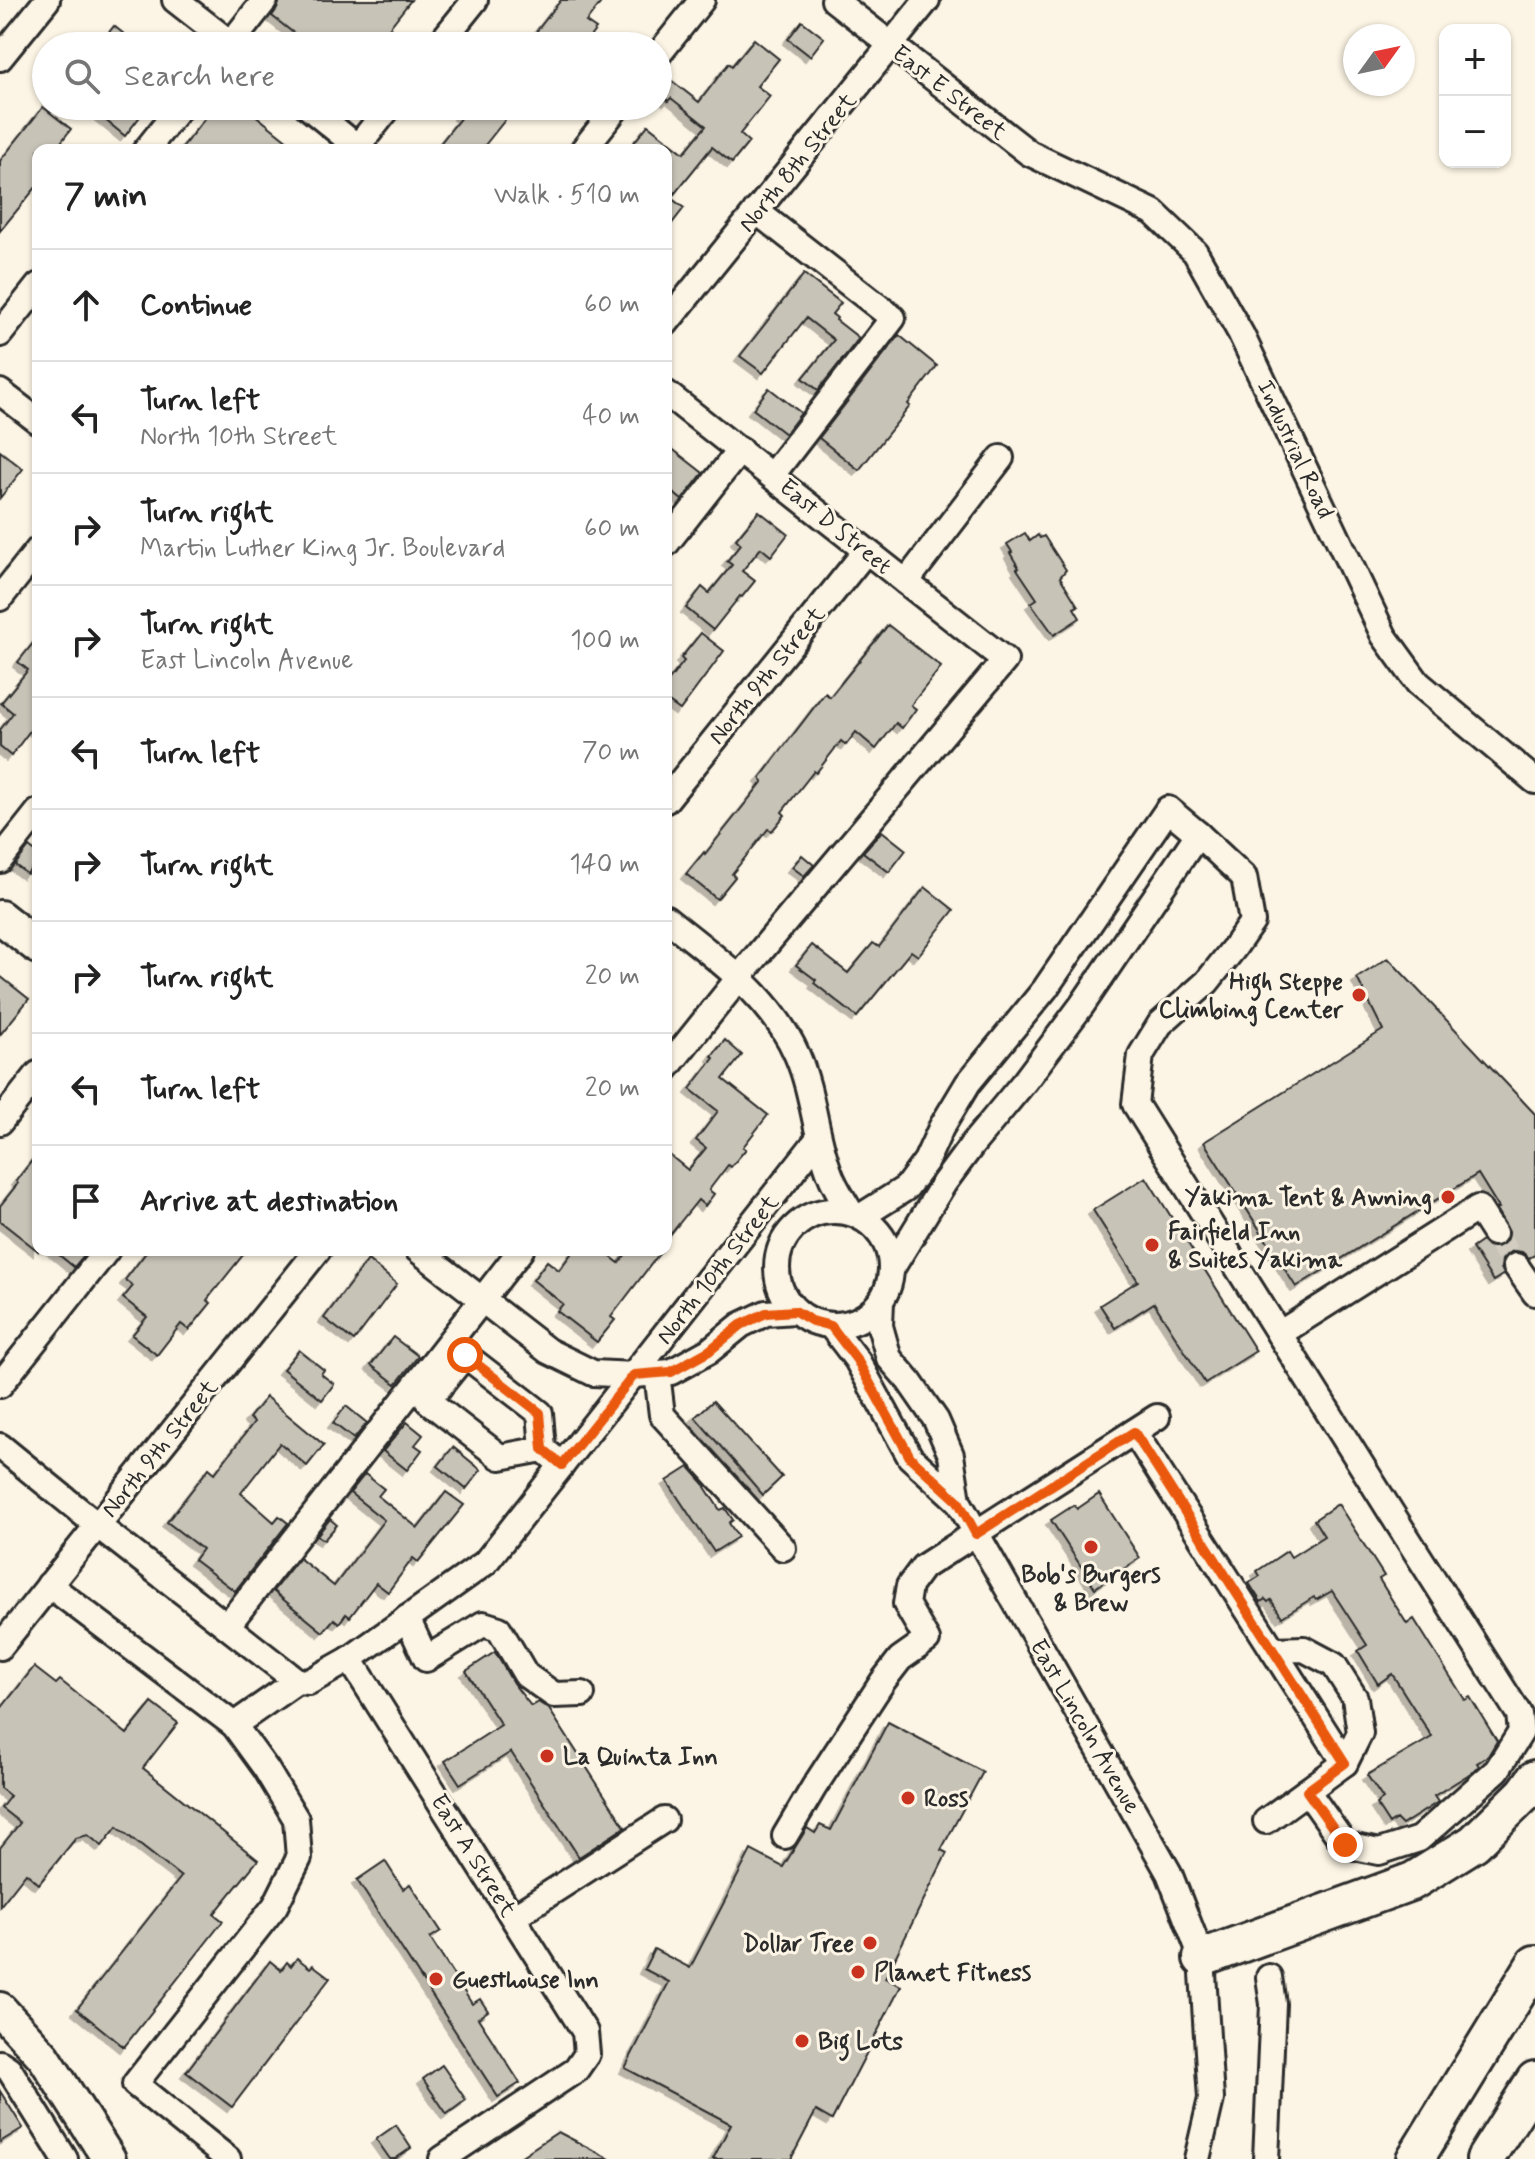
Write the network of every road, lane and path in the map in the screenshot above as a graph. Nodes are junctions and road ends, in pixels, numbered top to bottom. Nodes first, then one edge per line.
1 (47, 0) edge
2 (175, 0) edge
3 (265, 0) edge
4 (475, 0) edge
5 (702, 0) edge
6 (834, 0) edge
7 (927, 0) edge
8 (215, 32) edge
9 (241, 32) edge
10 (449, 32) edge
11 (672, 38) edge
12 (891, 45) junction
13 (0, 58) edge
14 (170, 120) edge
15 (324, 120) edge
16 (380, 120) edge
17 (607, 120) edge
18 (151, 144) edge
19 (352, 144) edge
20 (362, 144) edge
21 (588, 144) edge
22 (1029, 153) joint
23 (756, 211) junction
24 (32, 294) edge
25 (672, 316) edge
26 (0, 334) edge
27 (0, 392) edge
28 (672, 398) edge
29 (32, 416) edge
30 (740, 450) junction
31 (1001, 458) dead end
32 (772, 475) junction
33 (672, 536) edge
34 (866, 551) junction
35 (32, 558) edge
36 (906, 582) junction
37 (0, 598) edge
38 (1535, 781) edge
39 (672, 793) edge
40 (32, 820) edge
41 (1198, 834) junction
42 (0, 860) edge
43 (0, 917) edge
44 (672, 923) edge
45 (32, 942) edge
46 (739, 977) junction
47 (672, 1061) edge
48 (32, 1082) edge
49 (0, 1122) edge
50 (819, 1138) junction
51 (855, 1215) junction
52 (1494, 1233) tunnel mouth
53 (102, 1256) edge
54 (313, 1256) edge
55 (426, 1256) edge
56 (516, 1256) edge
57 (1516, 1266) tunnel mouth
58 (892, 1268) junction
59 (1535, 1293) edge
60 (481, 1300) junction
61 (881, 1301) junction
62 (795, 1311) junction
63 (831, 1326) junction
64 (1279, 1334) junction
65 (645, 1374) junction
66 (0, 1385) edge
67 (1157, 1417) dead end
68 (1134, 1432) junction
69 (0, 1446) edge
70 (543, 1449) junction
71 (562, 1465) junction
72 (958, 1501) junction
73 (97, 1525) junction
74 (976, 1534) junction
75 (783, 1548) dead end
76 (49, 1585) junction
77 (407, 1618) junction
78 (227, 1626) junction
79 (0, 1647) edge
80 (1273, 1650) junction
81 (350, 1659) junction
82 (297, 1681) junction
83 (582, 1694) dead end
84 (234, 1725) junction
85 (1345, 1763) junction
86 (1535, 1779) edge
87 (1307, 1791) junction
88 (664, 1820) dead end
89 (1266, 1821) dead end
90 (785, 1836) dead end
91 (513, 1917) junction
92 (1202, 1958) junction
93 (1535, 1964) edge
94 (1269, 1977) dead end
95 (0, 2009) edge
96 (0, 2063) edge
97 (1535, 2080) edge
98 (65, 2159) edge
99 (109, 2159) edge
100 (228, 2159) edge
101 (442, 2159) edge
102 (1197, 2159) edge
103 (1266, 2159) edge
104 (1415, 2159) edge
105 (1485, 2159) edge

1 - 13 street
2 - 8 street
3 - 9 street
4 - 10 street
5 - 11 street
6 - 12 street, East E Street
7 - 12 street, North 8th Street
12 - 22 street, East E Street
12 - 23 street, North 8th Street
14 - 18 street
15 - 19 street
16 - 20 street
17 - 21 street
22 - 38 street, Industrial Road
23 - 25 street, North 8th Street
23 - 32 street
24 - 26 street
27 - 29 street
28 - 30 street, East D Street
30 - 32 street, East D Street
30 - 33 street
31 - 36 street
32 - 34 street, East D Street
34 - 36 street, East D Street
34 - 39 street, North 9th Street
35 - 37 street
36 - 46 street, East D Street
40 - 42 street
41 - 51 street
41 - 58 street
41 - 64 street
43 - 45 main road
44 - 46 street
46 - 47 street
46 - 50 street
48 - 49 street
50 - 51 street
50 - 65 street, North 10th Street
51 - 58 street
51 - 62 street
52 - 64 street
53 - 66 street
54 - 73 street, North 9th Street
55 - 60 street
56 - 60 street
57 - 59 street
58 - 61 street
60 - 65 street
60 - 78 street
61 - 63 street
61 - 72 street, East Lincoln Avenue
62 - 63 street
62 - 65 street
63 - 72 street, East Lincoln Avenue
64 - 87 street
65 - 71 street, North 10th Street
65 - 75 street
67 - 68 street
68 - 74 street
68 - 80 street
69 - 73 street
70 - 70 street
70 - 71 street
71 - 77 street, North 10th Street
72 - 74 street, East Lincoln Avenue
73 - 76 street, North 9th Street
73 - 78 street
74 - 90 street
74 - 92 street, East Lincoln Avenue
76 - 79 street, North 9th Street
76 - 84 street
77 - 81 street, North 10th Street
77 - 83 street
78 - 82 street
80 - 85 street
80 - 85 street
81 - 82 street, North 10th Street
81 - 91 street, East A Street
82 - 84 street, North 10th Street
84 - 100 street
85 - 87 street
86 - 92 highway
87 - 89 street
88 - 91 street
91 - 101 street, East A Street
92 - 102 street, East Lincoln Avenue
93 - 104 highway
94 - 103 street
95 - 99 main road
96 - 98 street
97 - 105 highway

